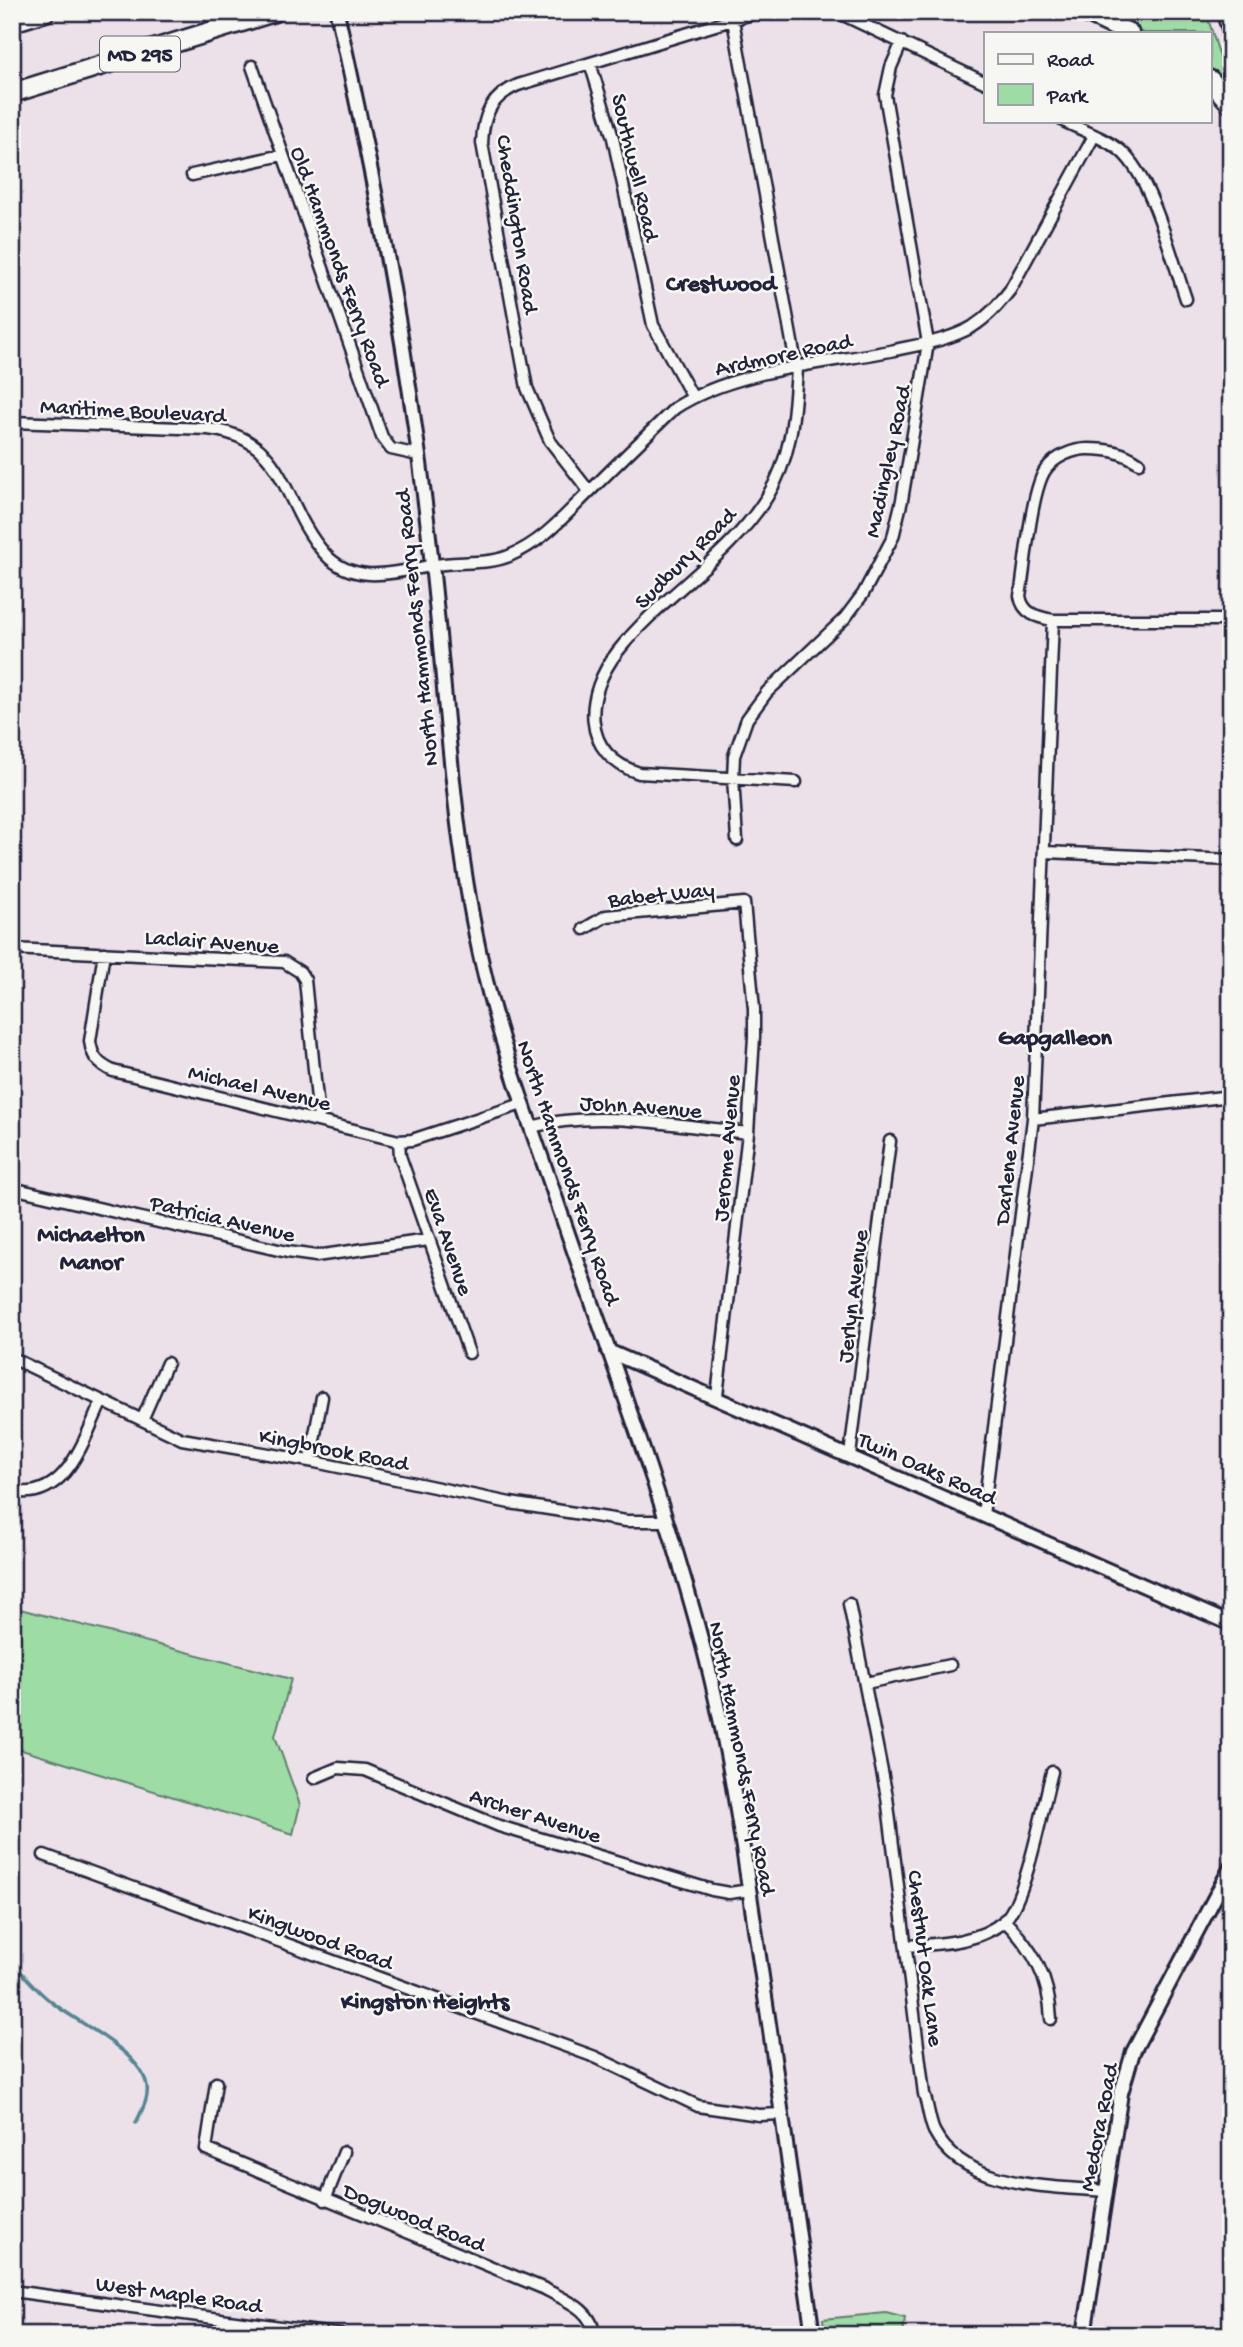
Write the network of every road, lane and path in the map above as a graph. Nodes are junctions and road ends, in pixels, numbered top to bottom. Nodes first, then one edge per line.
1 (45, 12) edge
2 (274, 12) edge
3 (337, 12) edge
4 (758, 12) edge
5 (836, 12) edge
6 (1085, 12) edge
7 (1226, 12) edge
8 (733, 20) junction
9 (12, 22) edge
10 (1231, 27) edge
11 (1127, 32) edge
12 (902, 42) junction
13 (590, 63) junction
14 (252, 66) dead end
15 (984, 82) edge
16 (1212, 82) edge
17 (12, 93) edge
18 (1231, 104) edge
19 (1065, 122) edge
20 (1094, 136) junction
21 (282, 155) junction
22 (192, 175) dead end
23 (1186, 299) dead end
24 (928, 343) junction
25 (797, 369) junction
26 (692, 396) junction
27 (12, 422) edge
28 (418, 455) junction
29 (1139, 463) dead end
30 (589, 491) junction
31 (432, 565) junction
32 (1053, 620) junction
33 (1231, 620) edge
34 (733, 778) junction
35 (796, 782) dead end
36 (737, 840) dead end
37 (1045, 852) junction
38 (1231, 860) edge
39 (744, 903) joint
40 (584, 929) dead end
41 (12, 949) edge
42 (104, 953) junction
43 (1231, 1096) edge
44 (522, 1104) junction
45 (319, 1119) junction
46 (1033, 1119) junction
47 (531, 1127) junction
48 (748, 1133) junction
49 (399, 1141) junction
50 (890, 1141) dead end
51 (12, 1188) edge
52 (428, 1240) junction
53 (608, 1351) junction
54 (468, 1353) dead end
55 (12, 1359) edge
56 (167, 1363) dead end
57 (717, 1396) junction
58 (321, 1397) dead end
59 (101, 1402) junction
60 (142, 1420) junction
61 (850, 1455) junction
62 (310, 1461) junction
63 (12, 1491) edge
64 (983, 1515) junction
65 (665, 1521) junction
66 (849, 1604) dead end
67 (1231, 1623) edge
68 (950, 1665) dead end
69 (866, 1683) junction
70 (1052, 1772) dead end
71 (314, 1778) dead end
72 (44, 1855) dead end
73 (1231, 1867) edge
74 (750, 1890) junction
75 (1004, 1920) junction
76 (906, 1946) junction
77 (1051, 2019) dead end
78 (216, 2083) dead end
79 (782, 2114) junction
80 (344, 2152) dead end
81 (1106, 2192) junction
82 (325, 2200) junction
83 (12, 2291) edge
84 (341, 2335) edge
85 (594, 2335) edge
86 (813, 2335) edge
87 (1084, 2335) edge

1 - 9 highway
2 - 17 highway, MD 295
3 - 28 street, North Hammonds Ferry Road
4 - 8 street, Cheddington Road
5 - 12 street
6 - 11 highway
7 - 10 highway
8 - 13 street, Cheddington Road
8 - 25 street, Sudbury Road
12 - 15 street
12 - 24 street, Madingley Road
13 - 26 street, Southwell Road
13 - 30 street, Cheddington Road
14 - 21 street, Old Hammonds Ferry Road
16 - 18 highway
19 - 20 street
20 - 23 street
20 - 24 street, Ardmore Road
21 - 22 street
21 - 28 street, Old Hammonds Ferry Road
24 - 25 street, Ardmore Road
24 - 34 street, Madingley Road
25 - 26 street, Ardmore Road
25 - 34 street, Sudbury Road
26 - 30 street, Ardmore Road
27 - 31 street, Maritime Boulevard
28 - 31 street, North Hammonds Ferry Road
29 - 32 street
30 - 31 street, Ardmore Road
31 - 44 street, North Hammonds Ferry Road
32 - 33 street
32 - 37 street, Darlene Avenue
34 - 35 street, Sudbury Road
34 - 36 street, Madingley Road
37 - 38 street
37 - 46 street, Darlene Avenue
39 - 40 street, Babet Way
39 - 48 street, Jerome Avenue
41 - 42 street, Laclair Avenue
42 - 45 street, Michael Avenue
42 - 45 street, Laclair Avenue
43 - 46 street
44 - 47 street, North Hammonds Ferry Road
44 - 49 street, Michael Avenue
45 - 49 street, Michael Avenue
46 - 64 street, Darlene Avenue
47 - 48 street, John Avenue
47 - 53 street, North Hammonds Ferry Road
48 - 57 street, Jerome Avenue
49 - 52 street, Eva Avenue
50 - 61 street, Jerlyn Avenue
51 - 52 street, Patricia Avenue
52 - 54 street, Eva Avenue
53 - 57 street, Twin Oaks Road
53 - 65 street, North Hammonds Ferry Road
55 - 59 street, Kingbrook Road
56 - 60 street
57 - 61 street, Twin Oaks Road
58 - 62 street
59 - 60 street, Kingbrook Road
59 - 63 street
60 - 62 street, Kingbrook Road
61 - 64 street, Twin Oaks Road
62 - 65 street, Kingbrook Road
64 - 67 street, Twin Oaks Road
65 - 74 street, North Hammonds Ferry Road
66 - 69 street, Chestnut Oak Lane
68 - 69 street
69 - 76 street, Chestnut Oak Lane
70 - 75 street
71 - 74 street, Archer Avenue
72 - 79 street, Kingwood Road
73 - 81 street, Medora Road
74 - 79 street, North Hammonds Ferry Road
75 - 76 street
75 - 77 street
76 - 81 street, Chestnut Oak Lane
78 - 82 street, Dogwood Road
79 - 86 street, North Hammonds Ferry Road
80 - 82 street
81 - 87 street, Medora Road
82 - 85 street, Dogwood Road
83 - 84 street, West Maple Road

